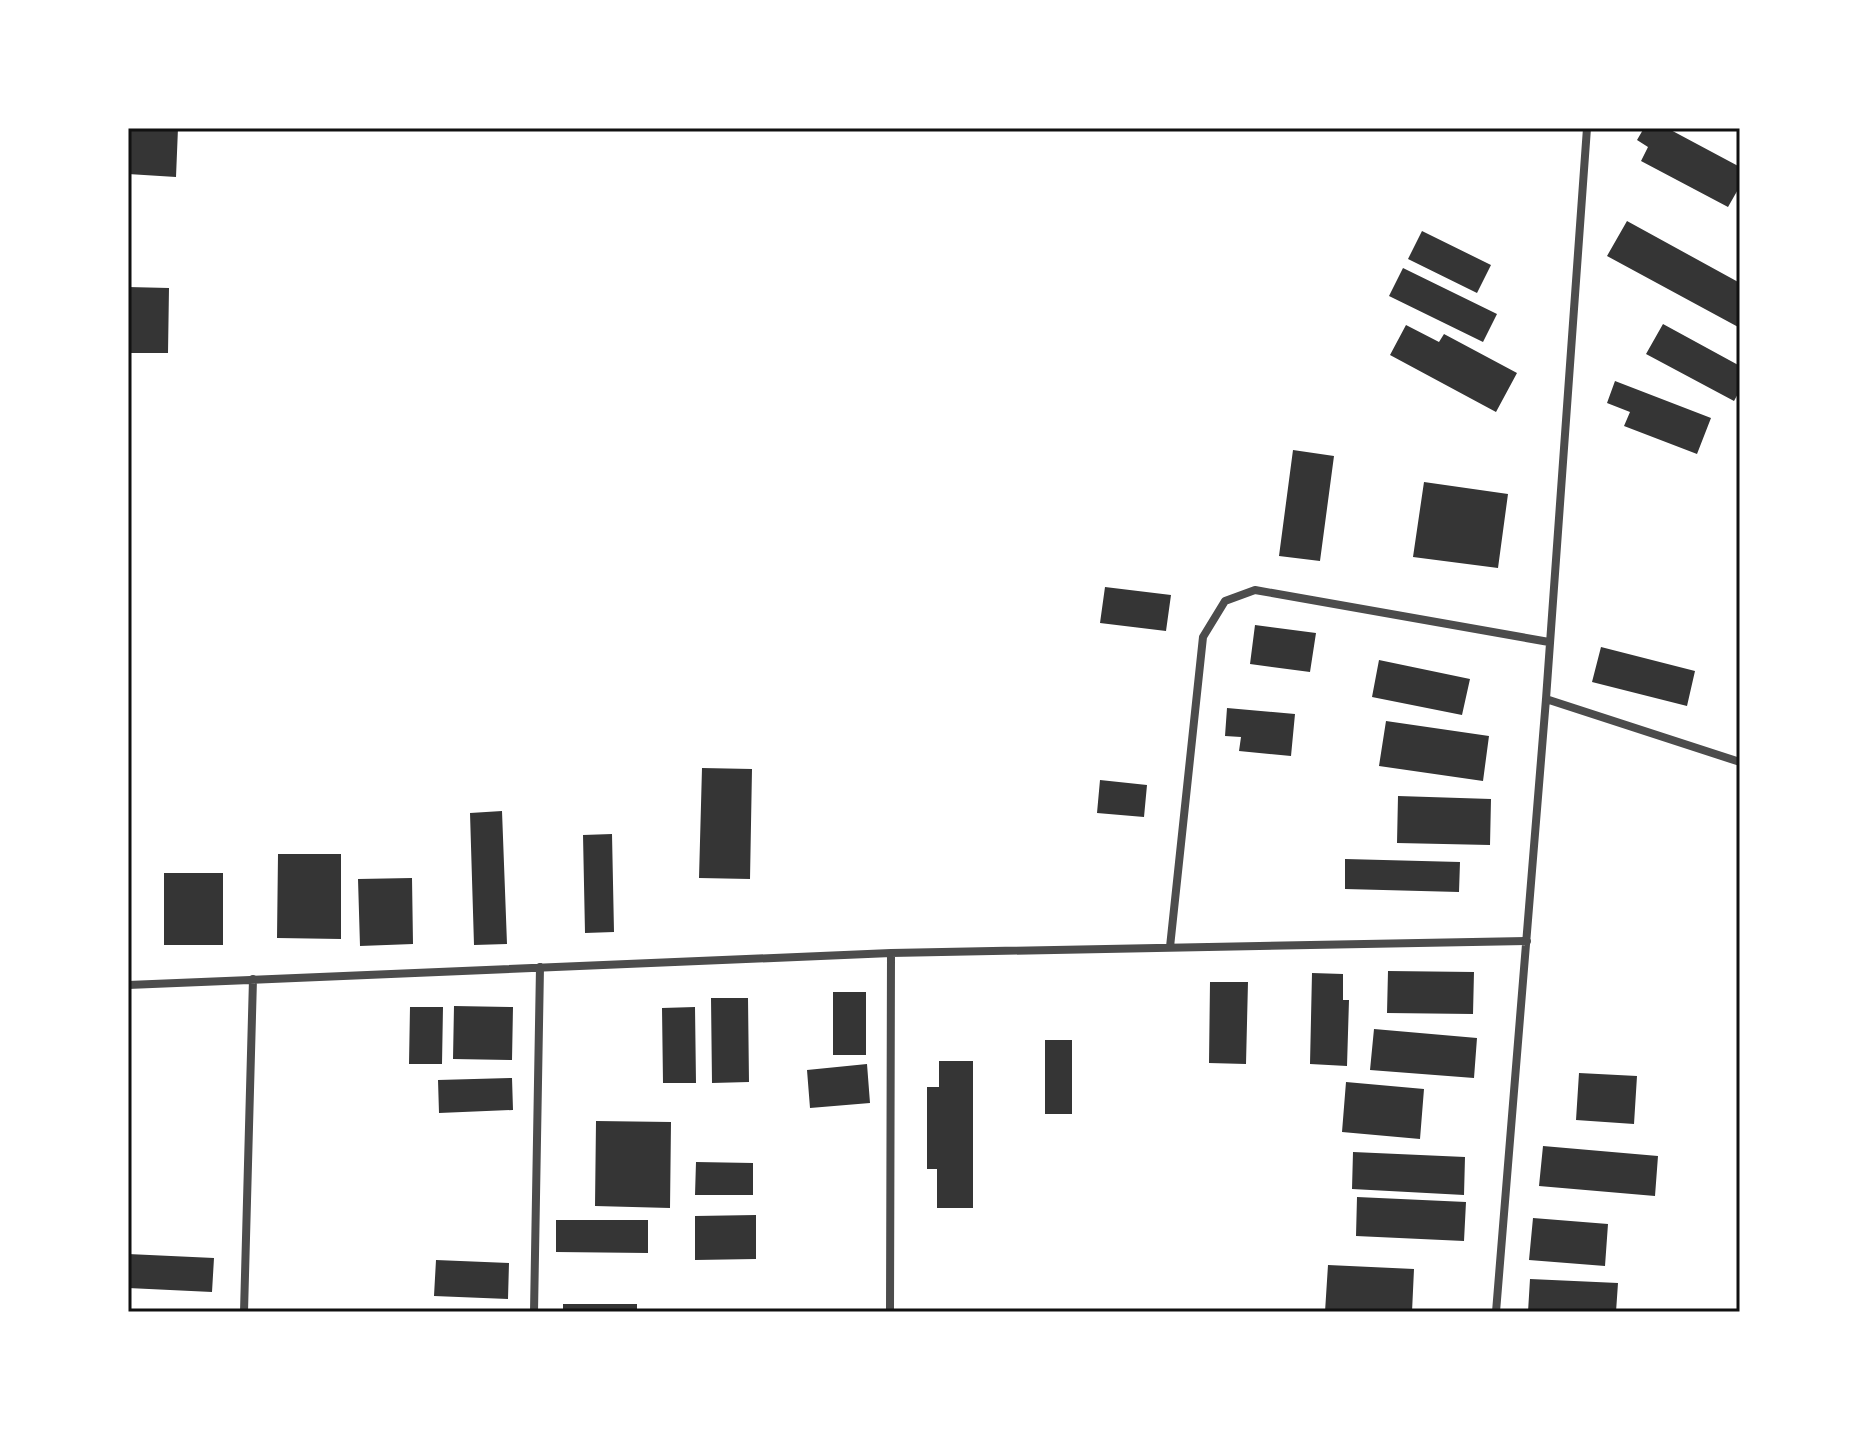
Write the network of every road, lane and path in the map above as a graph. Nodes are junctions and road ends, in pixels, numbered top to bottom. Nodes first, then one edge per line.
1 (1587, 128) edge
2 (1549, 642) junction
3 (1546, 699) junction
4 (1740, 762) edge
5 (1527, 941) junction
6 (1170, 947) junction
7 (891, 953) junction
8 (540, 967) junction
9 (253, 979) junction
10 (128, 985) edge
11 (244, 1312) edge
12 (534, 1312) edge
13 (890, 1312) edge
14 (1496, 1312) edge

1 - 2 street
2 - 3 street
2 - 6 street
3 - 4 street
3 - 5 street
5 - 6 street
5 - 14 street
6 - 7 street
7 - 8 street
7 - 13 street
8 - 9 street
8 - 12 street
9 - 10 street
9 - 11 street

